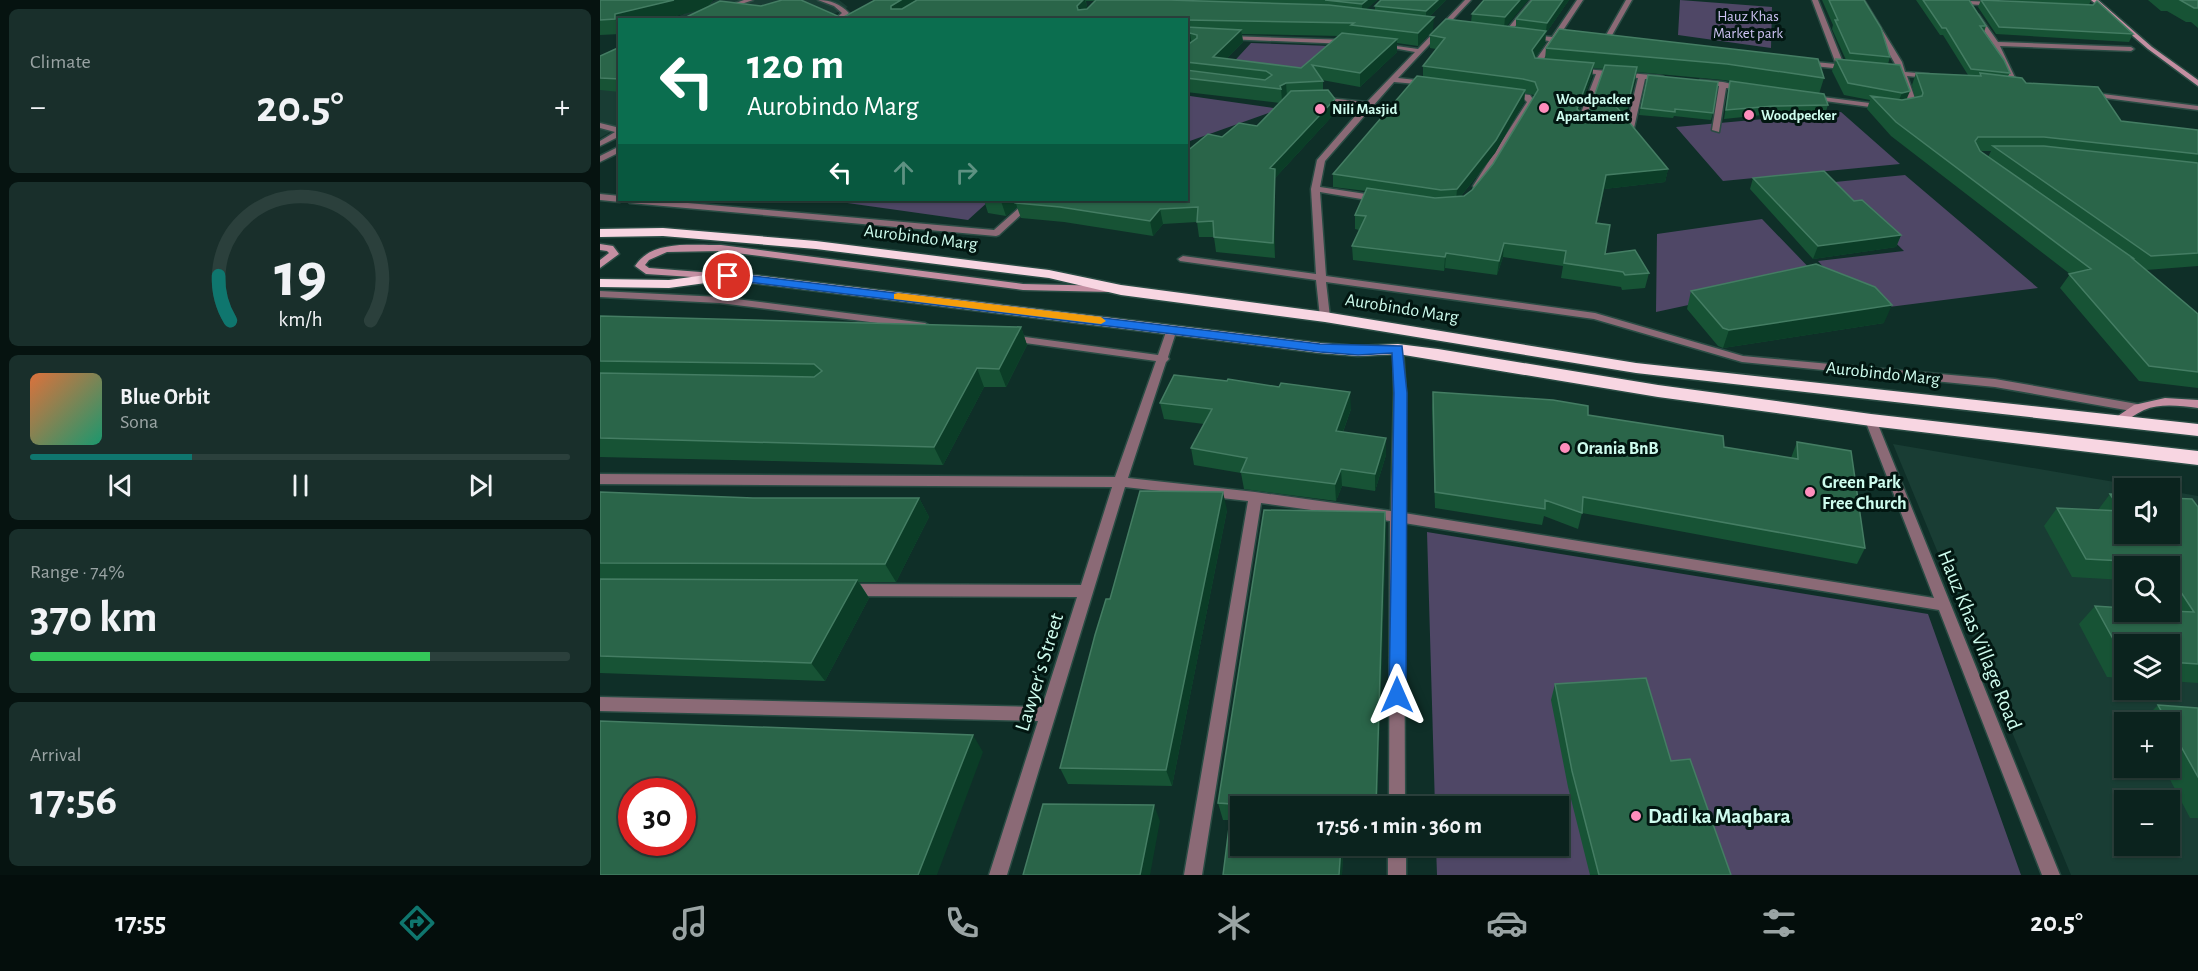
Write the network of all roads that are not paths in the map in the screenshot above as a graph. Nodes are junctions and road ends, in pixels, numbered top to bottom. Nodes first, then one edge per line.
1 (750, 0) edge
2 (821, 0) edge
3 (1468, 0) edge
4 (1534, 0) edge
5 (1580, 0) edge
6 (1629, 0) edge
7 (1815, 0) edge
8 (1861, 0) edge
9 (2094, 0) edge
10 (1968, 2) edge
11 (2005, 5) edge
12 (720, 10) edge
13 (840, 18) edge
14 (1431, 26) edge
15 (1442, 28) junction
16 (1456, 29) edge
17 (1496, 33) edge
18 (1506, 34) junction
19 (1218, 38) edge
20 (1552, 39) junction
21 (1573, 41) edge
22 (1356, 42) edge
23 (1594, 43) edge
24 (1379, 44) edge
25 (1604, 44) junction
26 (1996, 44) junction
27 (1615, 45) edge
28 (2131, 49) dead end
29 (1421, 51) junction
30 (1797, 63) edge
31 (1841, 68) junction
32 (1553, 69) edge
33 (1565, 69) edge
34 (1862, 69) edge
35 (1882, 71) edge
36 (1600, 72) junction
37 (1903, 73) junction
38 (1642, 76) junction
39 (1936, 77) edge
40 (1393, 80) junction
41 (1676, 80) edge
42 (1700, 82) edge
43 (1722, 84) junction
44 (2198, 84) edge
45 (1437, 85) edge
46 (2004, 85) edge
47 (2015, 86) junction
48 (2025, 87) edge
49 (1756, 89) edge
50 (1502, 92) edge
51 (2077, 93) edge
52 (1800, 96) edge
53 (1311, 99) edge
54 (1369, 105) junction
55 (2198, 108) edge
56 (1581, 123) edge
57 (600, 125) edge
58 (1630, 128) edge
59 (1716, 130) dead end
60 (618, 131) edge
61 (618, 133) edge
62 (600, 144) edge
63 (618, 149) edge
64 (600, 159) edge
65 (1315, 189) junction
66 (1473, 191) edge
67 (600, 197) edge
68 (618, 199) edge
69 (641, 201) edge
70 (1032, 201) edge
71 (1394, 201) edge
72 (600, 233) edge
73 (600, 247) edge
74 (1183, 259) dead end
75 (600, 265) edge
76 (728, 276) junction
77 (1322, 277) junction
78 (600, 283) edge
79 (1121, 290) junction
80 (600, 294) edge
81 (1325, 317) junction
82 (939, 328) edge
83 (1172, 329) junction
84 (998, 336) edge
85 (1398, 349) junction
86 (1164, 358) junction
87 (2198, 404) edge
88 (2137, 408) junction
89 (1871, 420) junction
90 (2118, 420) junction
91 (2198, 430) edge
92 (2198, 458) edge
93 (600, 479) edge
94 (1120, 482) junction
95 (1255, 497) junction
96 (1397, 517) junction
97 (834, 590) edge
98 (1086, 591) junction
99 (1943, 605) junction
100 (600, 704) edge
101 (1048, 714) junction
102 (1397, 796) edge
103 (1397, 856) edge
104 (998, 875) edge
105 (1193, 875) edge
106 (1397, 875) edge
107 (2051, 875) edge

1 - 12 street
2 - 13 street
3 - 15 street
4 - 18 street
5 - 20 street
6 - 25 street
7 - 31 street
8 - 37 street
9 - 44 main road
10 - 11 street
10 - 26 street
14 - 15 street
15 - 16 street
15 - 29 street
17 - 18 street
18 - 20 street
19 - 22 street
20 - 21 street
20 - 32 street
23 - 25 street
24 - 29 street
25 - 27 street
26 - 28 street
26 - 47 street
29 - 40 street
30 - 31 street
31 - 34 street
33 - 36 street
35 - 37 street
36 - 38 street
36 - 56 street
37 - 39 street
37 - 52 street
38 - 41 street
38 - 58 street
40 - 45 street
40 - 54 street
42 - 43 street
43 - 49 street
43 - 59 street
46 - 47 street
47 - 48 street
50 - 66 street
51 - 55 street
53 - 54 street
54 - 65 street
57 - 60 street
61 - 62 street
63 - 64 street
65 - 71 street
65 - 77 street
67 - 68 street
69 - 70 street
72 - 79 highway, Aurobindo Marg
73 - 75 main road
74 - 77 street
76 - 78 highway
76 - 79 main road
76 - 83 highway
77 - 81 street
77 - 88 street
79 - 81 highway, Aurobindo Marg
80 - 82 street
81 - 90 highway, Aurobindo Marg
83 - 85 highway
83 - 86 street, Lawyer's Street
84 - 86 street
85 - 89 highway
85 - 96 street
86 - 94 street, Lawyer's Street
87 - 88 main road
88 - 90 main road
89 - 92 highway
89 - 99 street, Hauz Khas Village Road
90 - 91 highway, Aurobindo Marg
93 - 94 street
94 - 95 street
94 - 98 street, Lawyer's Street
95 - 96 street
95 - 105 street
96 - 99 street
96 - 102 street
97 - 98 street
98 - 101 street, Lawyer's Street
99 - 107 street, Hauz Khas Village Road
100 - 101 street
101 - 104 street, Lawyer's Street
103 - 106 street

